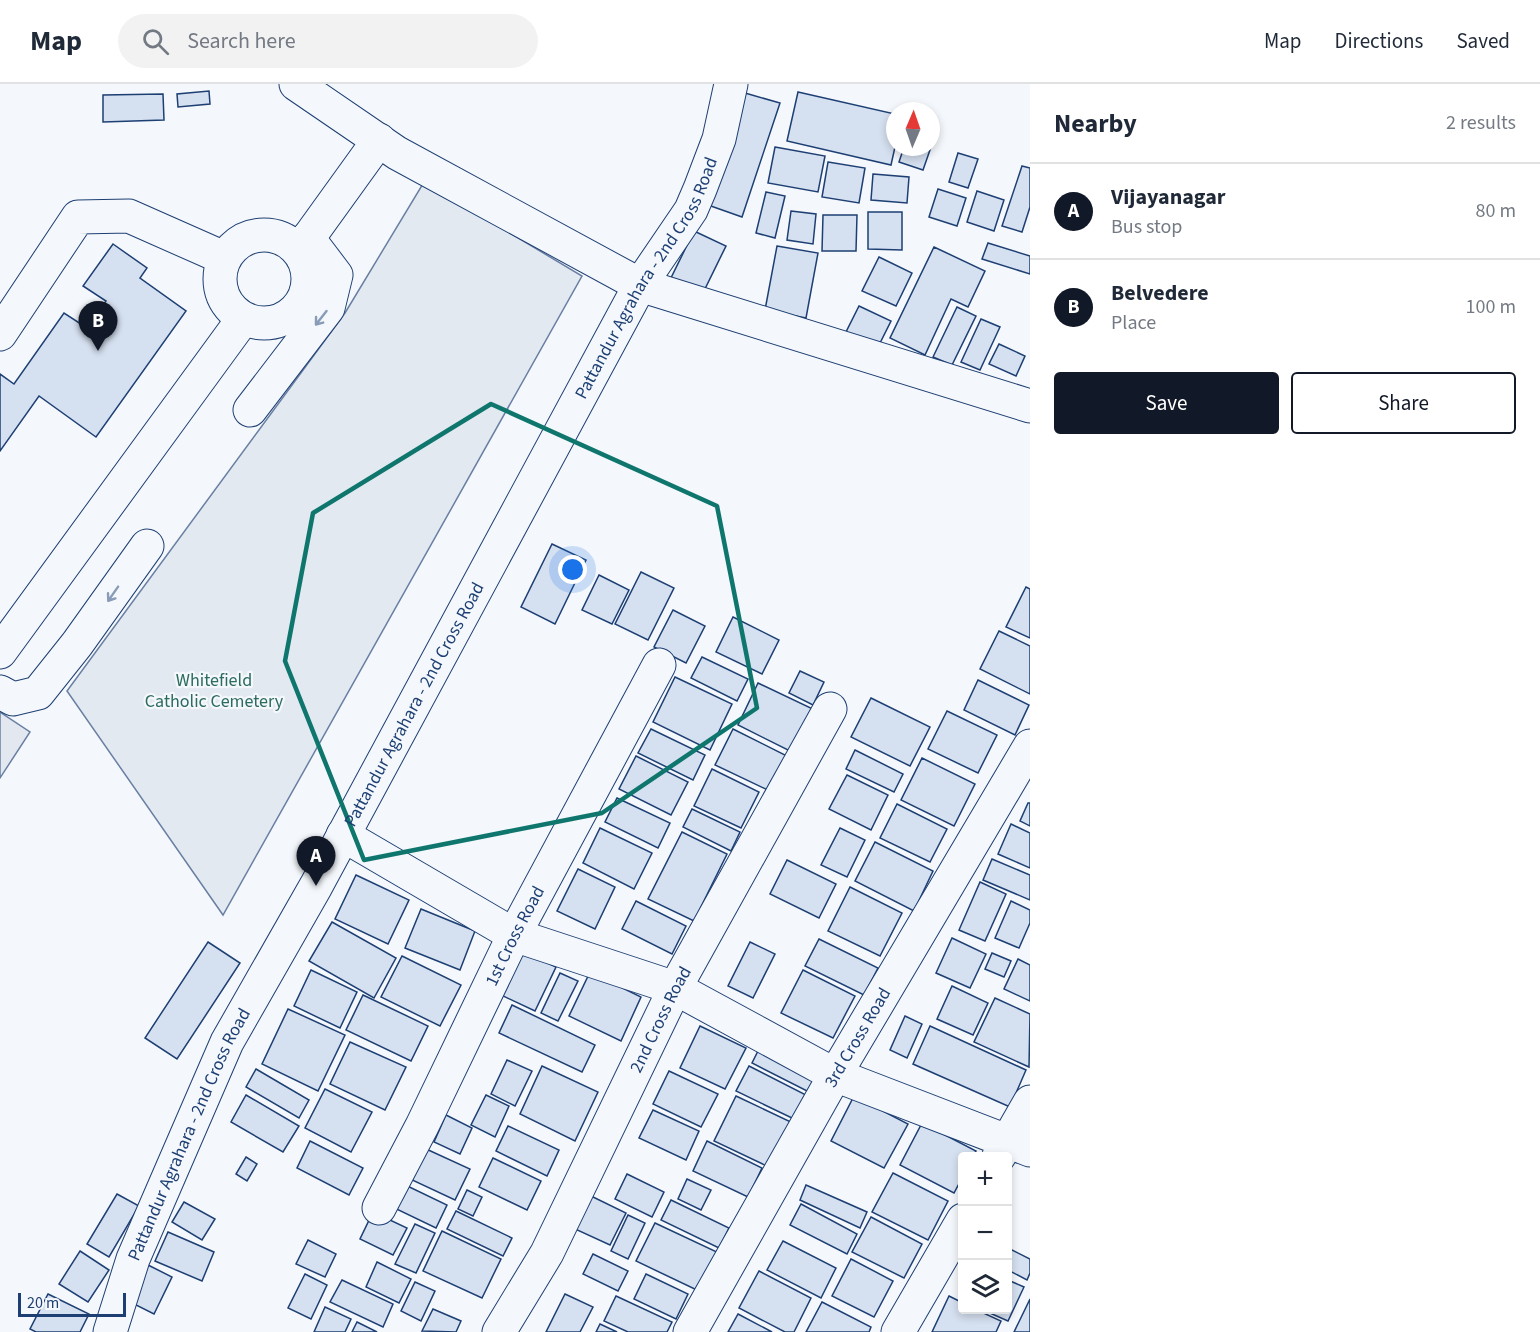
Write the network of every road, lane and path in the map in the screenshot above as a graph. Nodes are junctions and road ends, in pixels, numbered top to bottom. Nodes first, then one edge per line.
1 (296, 84) edge
2 (731, 84) edge
3 (379, 140) junction
4 (304, 244) junction
5 (224, 258) junction
6 (640, 285) junction
7 (243, 319) junction
8 (0, 334) edge
9 (1030, 406) edge
10 (250, 410) dead end
11 (147, 546) dead end
12 (0, 652) edge
13 (659, 665) dead end
14 (0, 692) edge
15 (830, 709) dead end
16 (1030, 746) edge
17 (343, 835) junction
18 (514, 935) junction
19 (675, 988) junction
20 (835, 1075) junction
21 (1030, 1102) edge
22 (1012, 1149) edge
23 (379, 1208) dead end
24 (958, 1229) edge
25 (110, 1332) edge
26 (500, 1332) edge
27 (690, 1332) edge
28 (898, 1332) edge

1 - 3 street
2 - 6 street, Pattandur Agrahara - 2nd Cross Road
3 - 4 street
3 - 6 street
4 - 5 street
4 - 7 street
4 -> 10 street
5 - 7 street
5 - 8 street
6 - 9 street
6 - 17 street, Pattandur Agrahara - 2nd Cross Road
7 - 12 street
11 -> 14 street
13 - 18 street, 1st Cross Road
15 - 19 street, 2nd Cross Road
16 - 20 street, 3rd Cross Road
17 - 18 street
17 - 25 street, Pattandur Agrahara - 2nd Cross Road
18 - 19 street
18 - 23 street, 1st Cross Road
19 - 20 street
19 - 26 street, 2nd Cross Road
20 - 22 street
20 - 27 street, 3rd Cross Road
21 - 22 street
24 - 28 street

